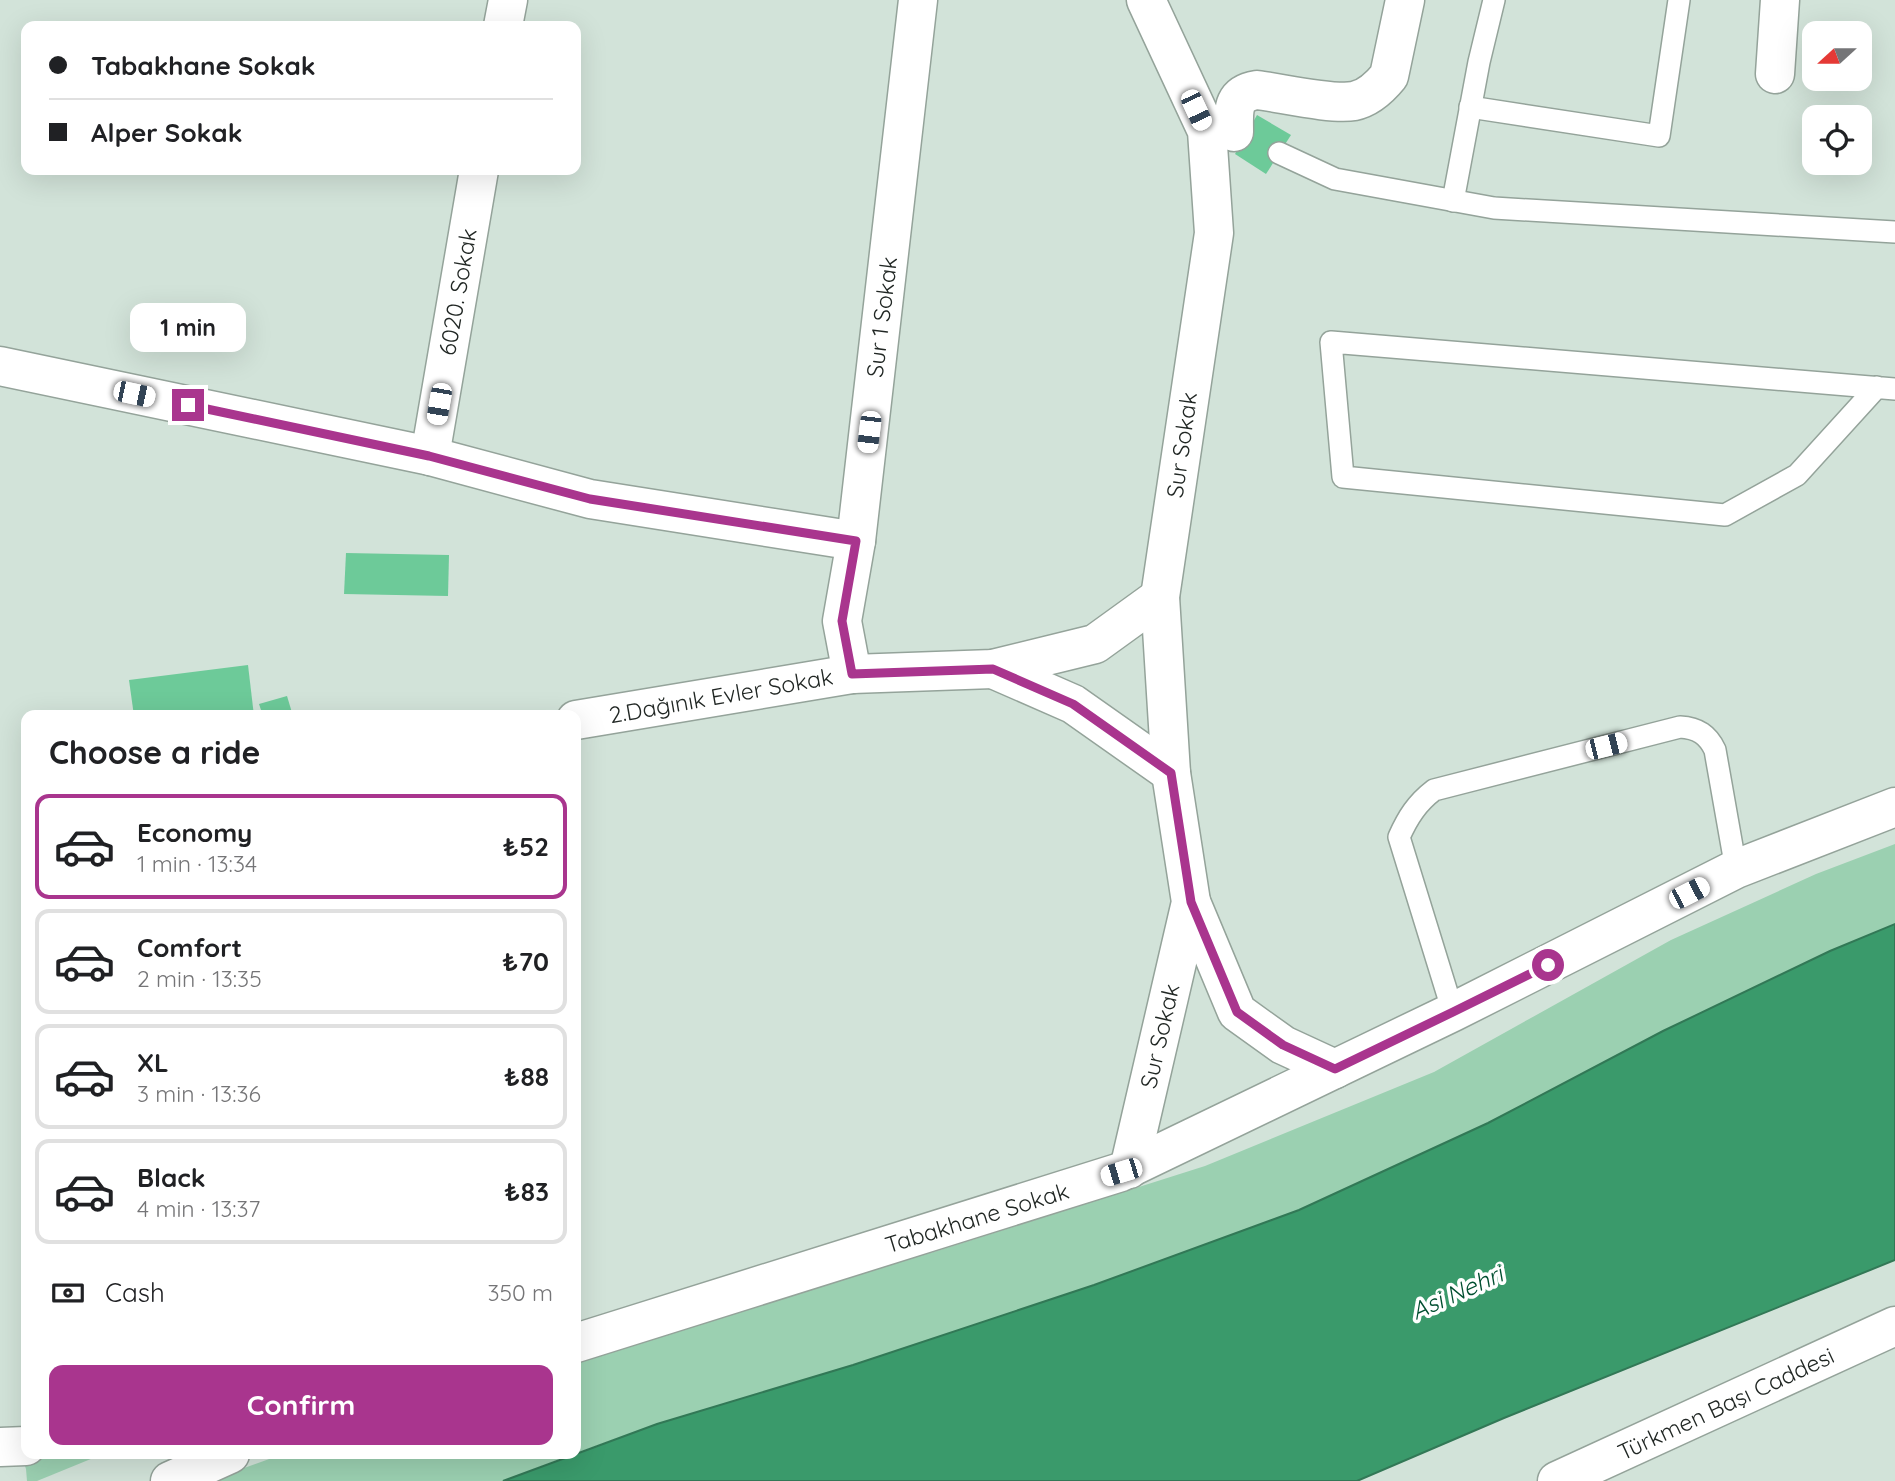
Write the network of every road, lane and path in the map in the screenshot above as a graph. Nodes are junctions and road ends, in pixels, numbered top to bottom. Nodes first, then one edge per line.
1 (508, 0) edge
2 (918, 0) edge
3 (1146, 0) edge
4 (1405, 0) edge
5 (1494, 0) edge
6 (1679, 0) edge
7 (1780, 0) edge
8 (504, 21) edge
9 (1775, 74) dead end
10 (1470, 107) junction
11 (1229, 132) junction
12 (1279, 153) dead end
13 (478, 175) edge
14 (1454, 201) junction
15 (1895, 232) edge
16 (0, 366) edge
17 (1886, 388) edge
18 (429, 456) junction
19 (856, 541) junction
20 (1160, 597) junction
21 (993, 669) junction
22 (852, 674) junction
23 (581, 719) edge
24 (1171, 773) junction
25 (1895, 807) edge
26 (1736, 869) junction
27 (1191, 902) junction
28 (1453, 1012) junction
29 (1335, 1069) junction
30 (1129, 1169) junction
31 (1895, 1326) edge
32 (581, 1341) edge
33 (21, 1446) edge
34 (0, 1447) edge
35 (219, 1459) edge
36 (170, 1481) edge
37 (1557, 1481) edge

1 - 8 street
2 - 19 street, Sur 1 Sokak
3 - 11 street, Sur Sokak
4 - 11 street
5 - 10 lane
6 - 10 lane
7 - 9 street
10 - 14 lane
11 - 20 street, Sur Sokak
12 - 14 lane
13 - 18 street, 6020. Sokak
14 - 15 lane
16 - 18 street
17 - 17 lane
18 - 19 street
19 - 22 street, Sur 1 Sokak
20 - 21 street, 2.Dağınık Evler Sokak
20 - 24 street, Sur Sokak
21 - 22 street, 2.Dağınık Evler Sokak
21 - 24 street, 2.Dağınık Evler Sokak
22 - 23 street, 2.Dağınık Evler Sokak
24 - 27 street, Sur Sokak
25 - 26 street, Tabakhane Sokak
26 - 28 street, Tabakhane Sokak
26 - 28 lane
27 - 29 street, Sur Sokak
27 - 30 street, Sur Sokak
28 - 29 street, Tabakhane Sokak
29 - 30 street, Tabakhane Sokak
30 - 32 street, Tabakhane Sokak
31 - 37 street, Türkmen Başı Caddesi
33 - 34 street
35 - 36 street

